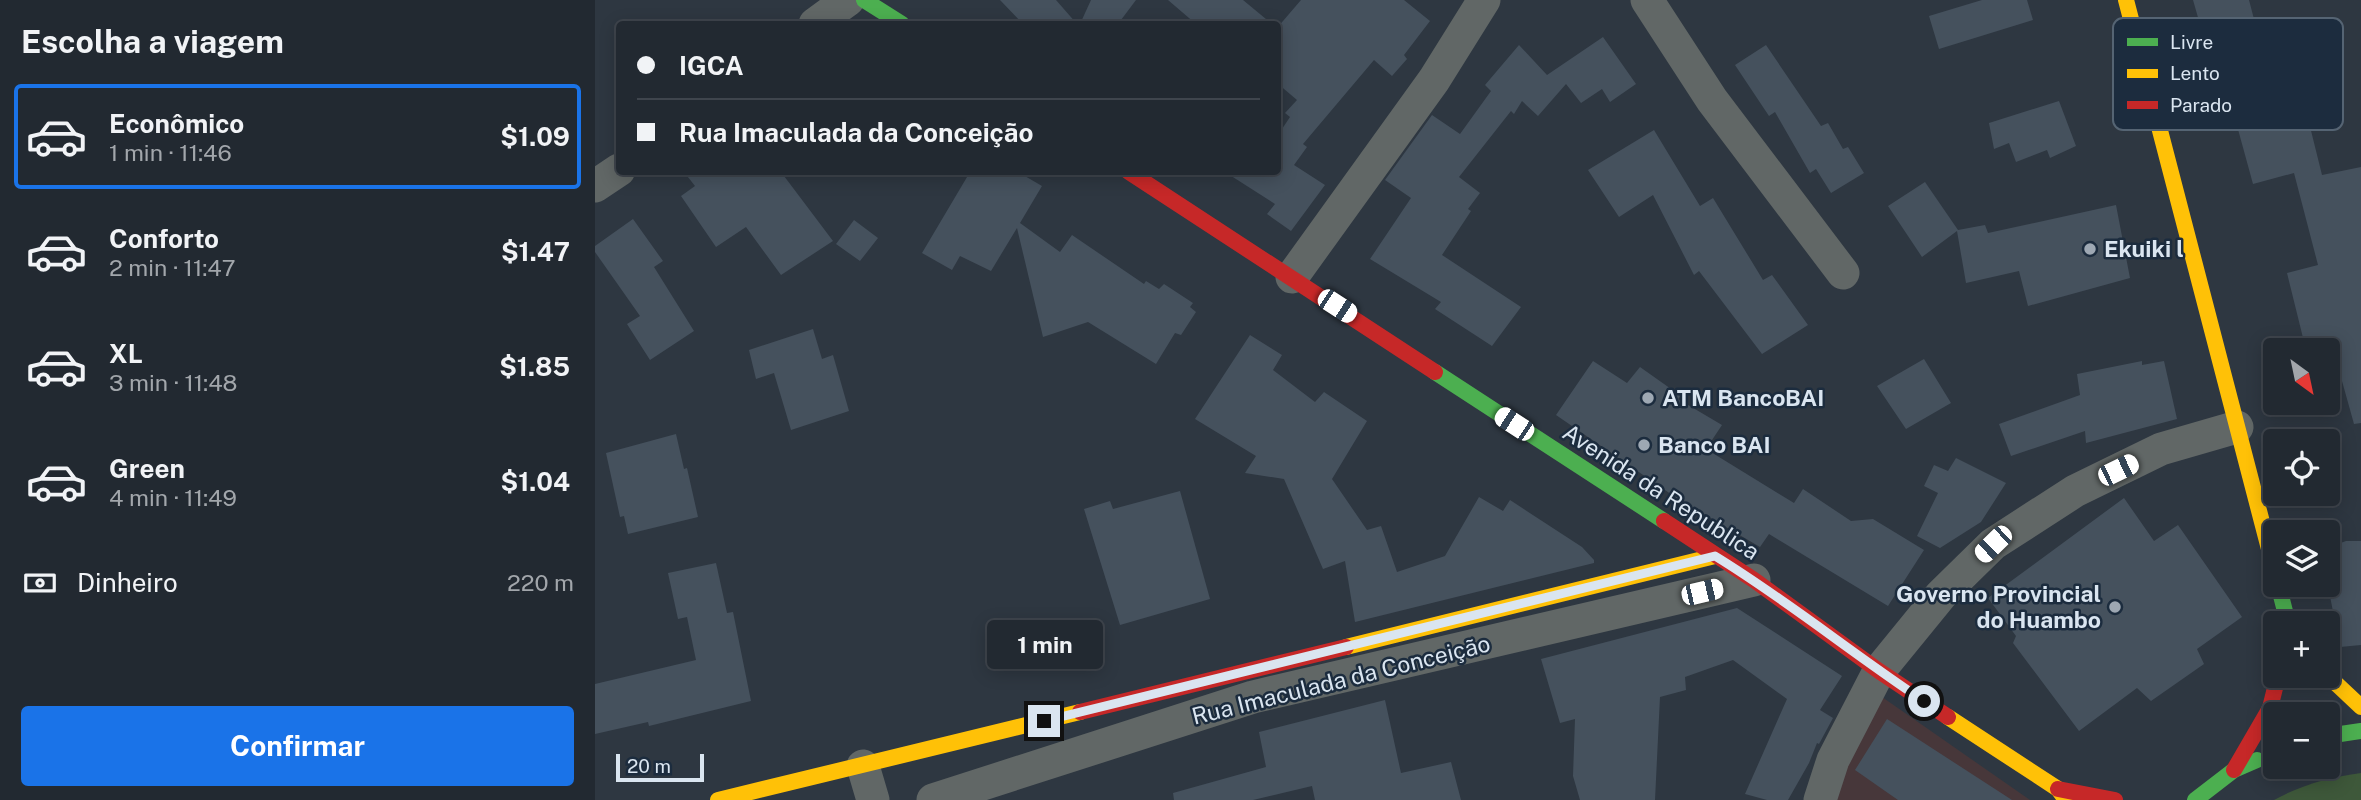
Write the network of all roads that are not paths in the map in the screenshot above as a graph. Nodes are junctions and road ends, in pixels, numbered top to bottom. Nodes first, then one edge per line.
1 (848, 0) edge
2 (864, 0) edge
3 (1484, 0) edge
4 (1647, 0) edge
5 (2126, 0) edge
6 (2131, 18) edge
7 (819, 21) edge
8 (897, 21) edge
9 (2160, 130) edge
10 (616, 172) edge
11 (1134, 175) edge
12 (595, 186) edge
13 (1843, 273) dead end
14 (1292, 277) junction
15 (2237, 427) junction
16 (2263, 526) edge
17 (1715, 556) junction
18 (1754, 580) junction
19 (1879, 671) junction
20 (2275, 688) edge
21 (2339, 688) edge
22 (2361, 707) edge
23 (2361, 732) edge
24 (2340, 734) edge
25 (2263, 757) edge
26 (863, 766) junction
27 (2234, 770) junction
28 (2062, 794) edge
29 (718, 800) edge
30 (873, 800) edge
31 (933, 800) edge
32 (1820, 800) edge
33 (2115, 800) edge
34 (2195, 800) edge

1 - 7 street
2 - 8 main road
3 - 14 street
4 - 13 street
5 - 6 main road
9 - 15 main road
10 - 12 street
11 - 14 main road, Avenida da Republica
14 - 17 main road, Avenida da Republica
15 - 16 main road
15 - 19 street
17 - 18 main road, Avenida da Republica
17 - 26 main road, Rua Imaculada da Conceição
18 - 19 main road, Avenida da Republica
18 - 31 street, Rua Imaculada da Conceição
19 - 28 main road, Avenida da Republica
19 - 32 street
20 - 27 main road
21 - 22 main road
23 - 24 main road
25 - 27 main road
26 - 29 main road, Rua Imaculada da Conceição
26 - 30 street
27 - 34 main road
28 - 33 main road

